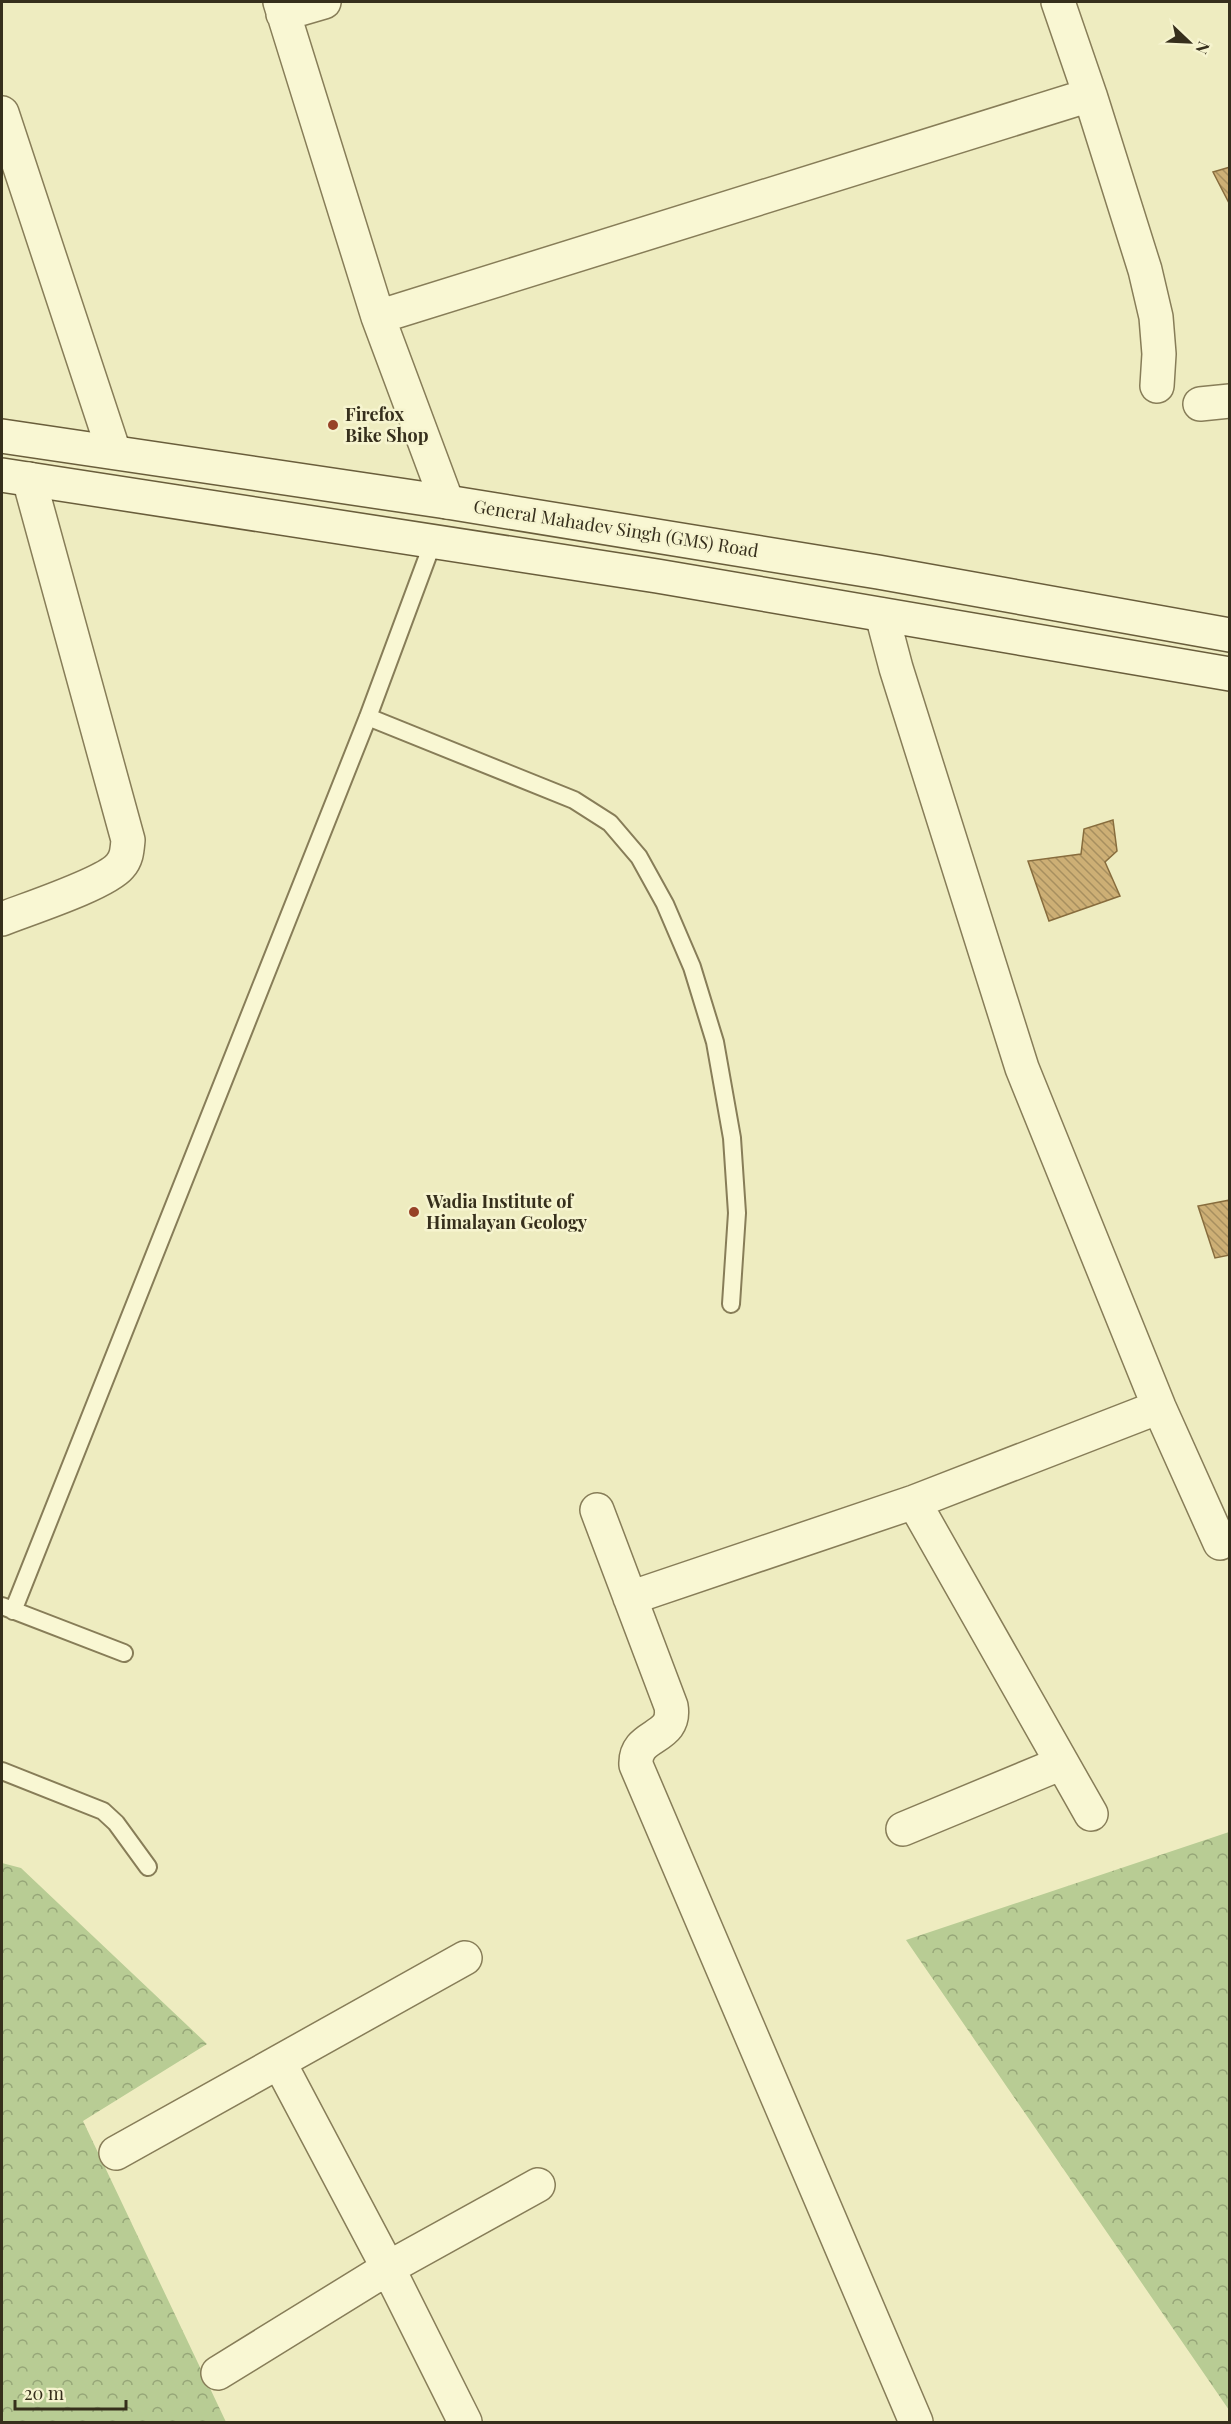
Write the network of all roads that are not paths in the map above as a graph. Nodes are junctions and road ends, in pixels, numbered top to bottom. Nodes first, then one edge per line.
1 (324, 2) edge
2 (1058, 2) edge
3 (282, 8) edge
4 (1090, 95) junction
5 (2, 113) edge
6 (378, 317) junction
7 (1156, 386) dead end
8 (2, 436) edge
9 (114, 452) junction
10 (15, 477) edge
11 (447, 502) junction
12 (433, 542) junction
13 (882, 615) junction
14 (1230, 635) edge
15 (1230, 674) edge
16 (368, 717) junction
17 (2, 919) edge
18 (731, 1304) dead end
19 (1159, 1407) junction
20 (914, 1502) junction
21 (597, 1509) dead end
22 (1220, 1543) dead end
23 (630, 1598) junction
24 (7, 1609) edge
25 (124, 1653) dead end
26 (1062, 1763) junction
27 (2, 1771) edge
28 (1092, 1814) dead end
29 (903, 1829) dead end
30 (148, 1867) dead end
31 (465, 1958) dead end
32 (279, 2062) junction
33 (116, 2153) dead end
34 (538, 2185) dead end
35 (388, 2268) junction
36 (218, 2373) dead end
37 (465, 2422) edge
38 (916, 2422) edge

1 - 3 street
2 - 4 street
3 - 6 street
4 - 6 street
4 - 7 street
5 - 9 street
6 - 11 street
8 - 9 street, General Mahadev Singh (GMS) Road
9 - 11 street, General Mahadev Singh (GMS) Road
10 - 12 street
10 - 17 street
11 - 14 street, General Mahadev Singh (GMS) Road
12 - 13 street
12 - 16 lane
13 - 15 street
13 - 19 street
16 - 18 lane
16 - 24 lane
19 - 20 street
19 - 22 street
20 - 23 street
20 - 26 street
21 - 23 street
23 - 38 street
24 - 25 lane
26 - 28 street
26 - 29 street
27 - 30 lane
31 - 32 street
32 - 33 street
32 - 35 street
34 - 35 street
35 - 36 street
35 - 37 street

